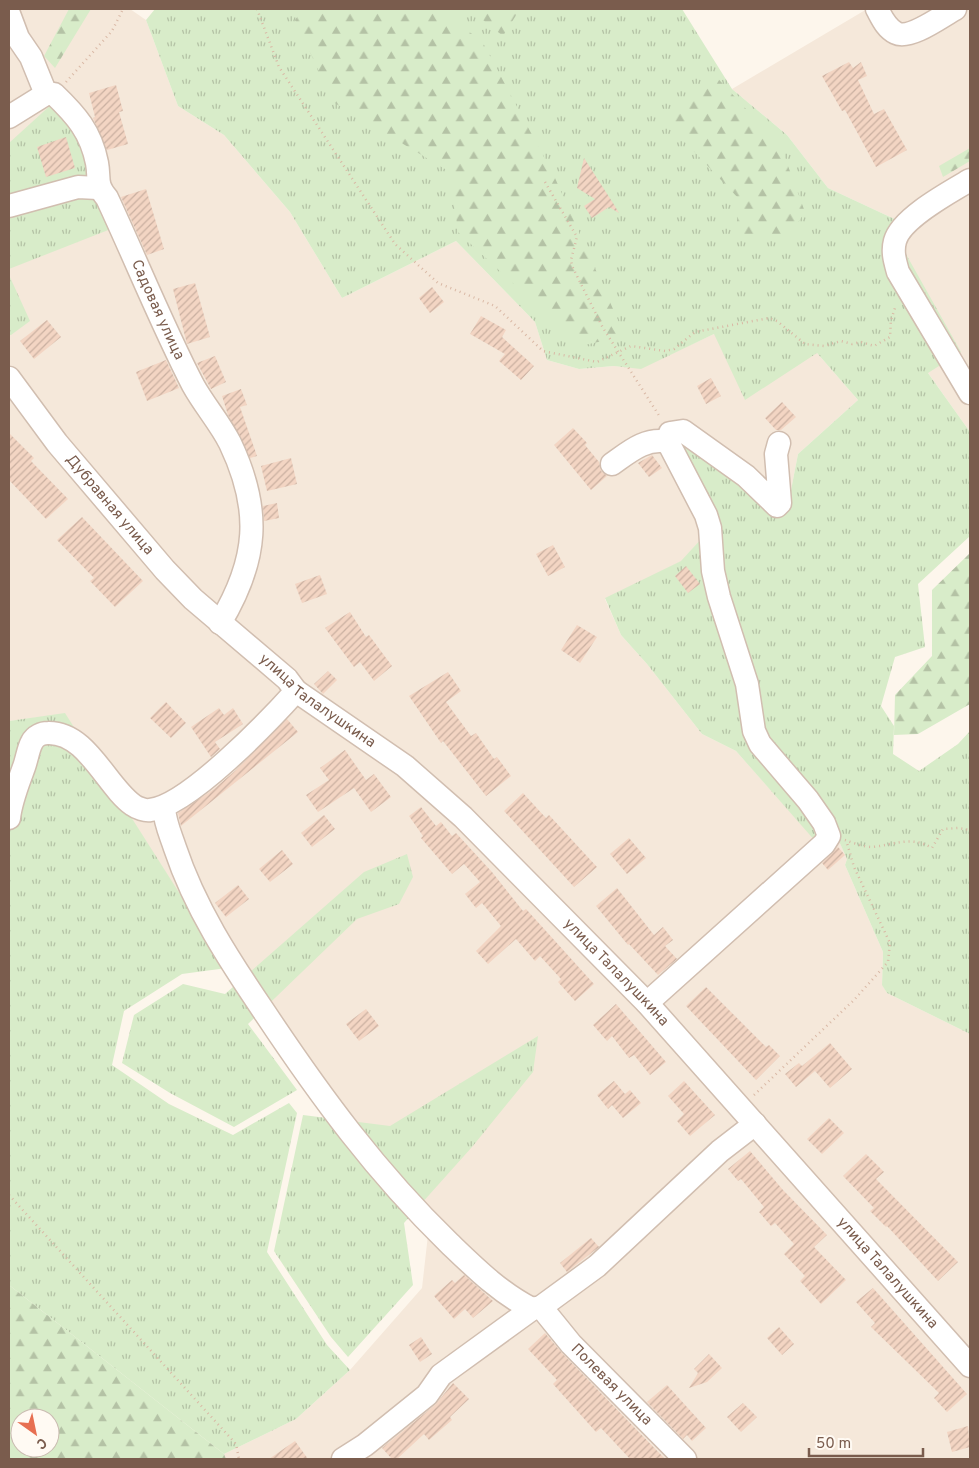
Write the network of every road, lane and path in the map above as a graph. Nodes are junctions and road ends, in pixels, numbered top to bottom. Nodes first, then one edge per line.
1 (123, 9) edge
2 (257, 9) edge
3 (877, 9) edge
4 (956, 9) edge
5 (9, 14) edge
6 (50, 94) junction
7 (9, 117) edge
8 (970, 180) edge
9 (545, 182) dead end
10 (98, 188) junction
11 (9, 206) edge
12 (904, 282) junction
13 (618, 352) junction
14 (9, 378) edge
15 (970, 394) edge
16 (669, 438) junction
17 (779, 443) dead end
18 (612, 464) dead end
19 (220, 623) junction
20 (296, 691) junction
21 (164, 808) junction
22 (9, 818) edge
23 (970, 830) edge
24 (838, 839) junction
25 (647, 1003) junction
26 (748, 1116) junction
27 (9, 1195) edge
28 (536, 1308) junction
29 (970, 1366) edge
30 (239, 1459) edge
31 (343, 1459) edge
32 (685, 1459) edge

1 - 6 path
2 - 13 path
3 - 4 street
5 - 6 street
6 - 7 street
6 - 10 street
8 - 12 street
9 - 13 path
10 - 11 street
10 - 19 street, Садовая улица
12 - 13 path
12 - 15 street
13 - 16 path
14 - 19 street, Дубравная улица
16 - 17 street
16 - 18 street
16 - 24 street
19 - 20 street, улица Талалушкина
20 - 21 street
20 - 25 street, улица Талалушкина
21 - 22 street
21 - 28 street
23 - 24 path
24 - 25 street
24 - 26 path
25 - 26 street, улица Талалушкина
26 - 28 street
26 - 29 street, улица Талалушкина
27 - 30 path
28 - 31 street
28 - 32 street, Полевая улица

